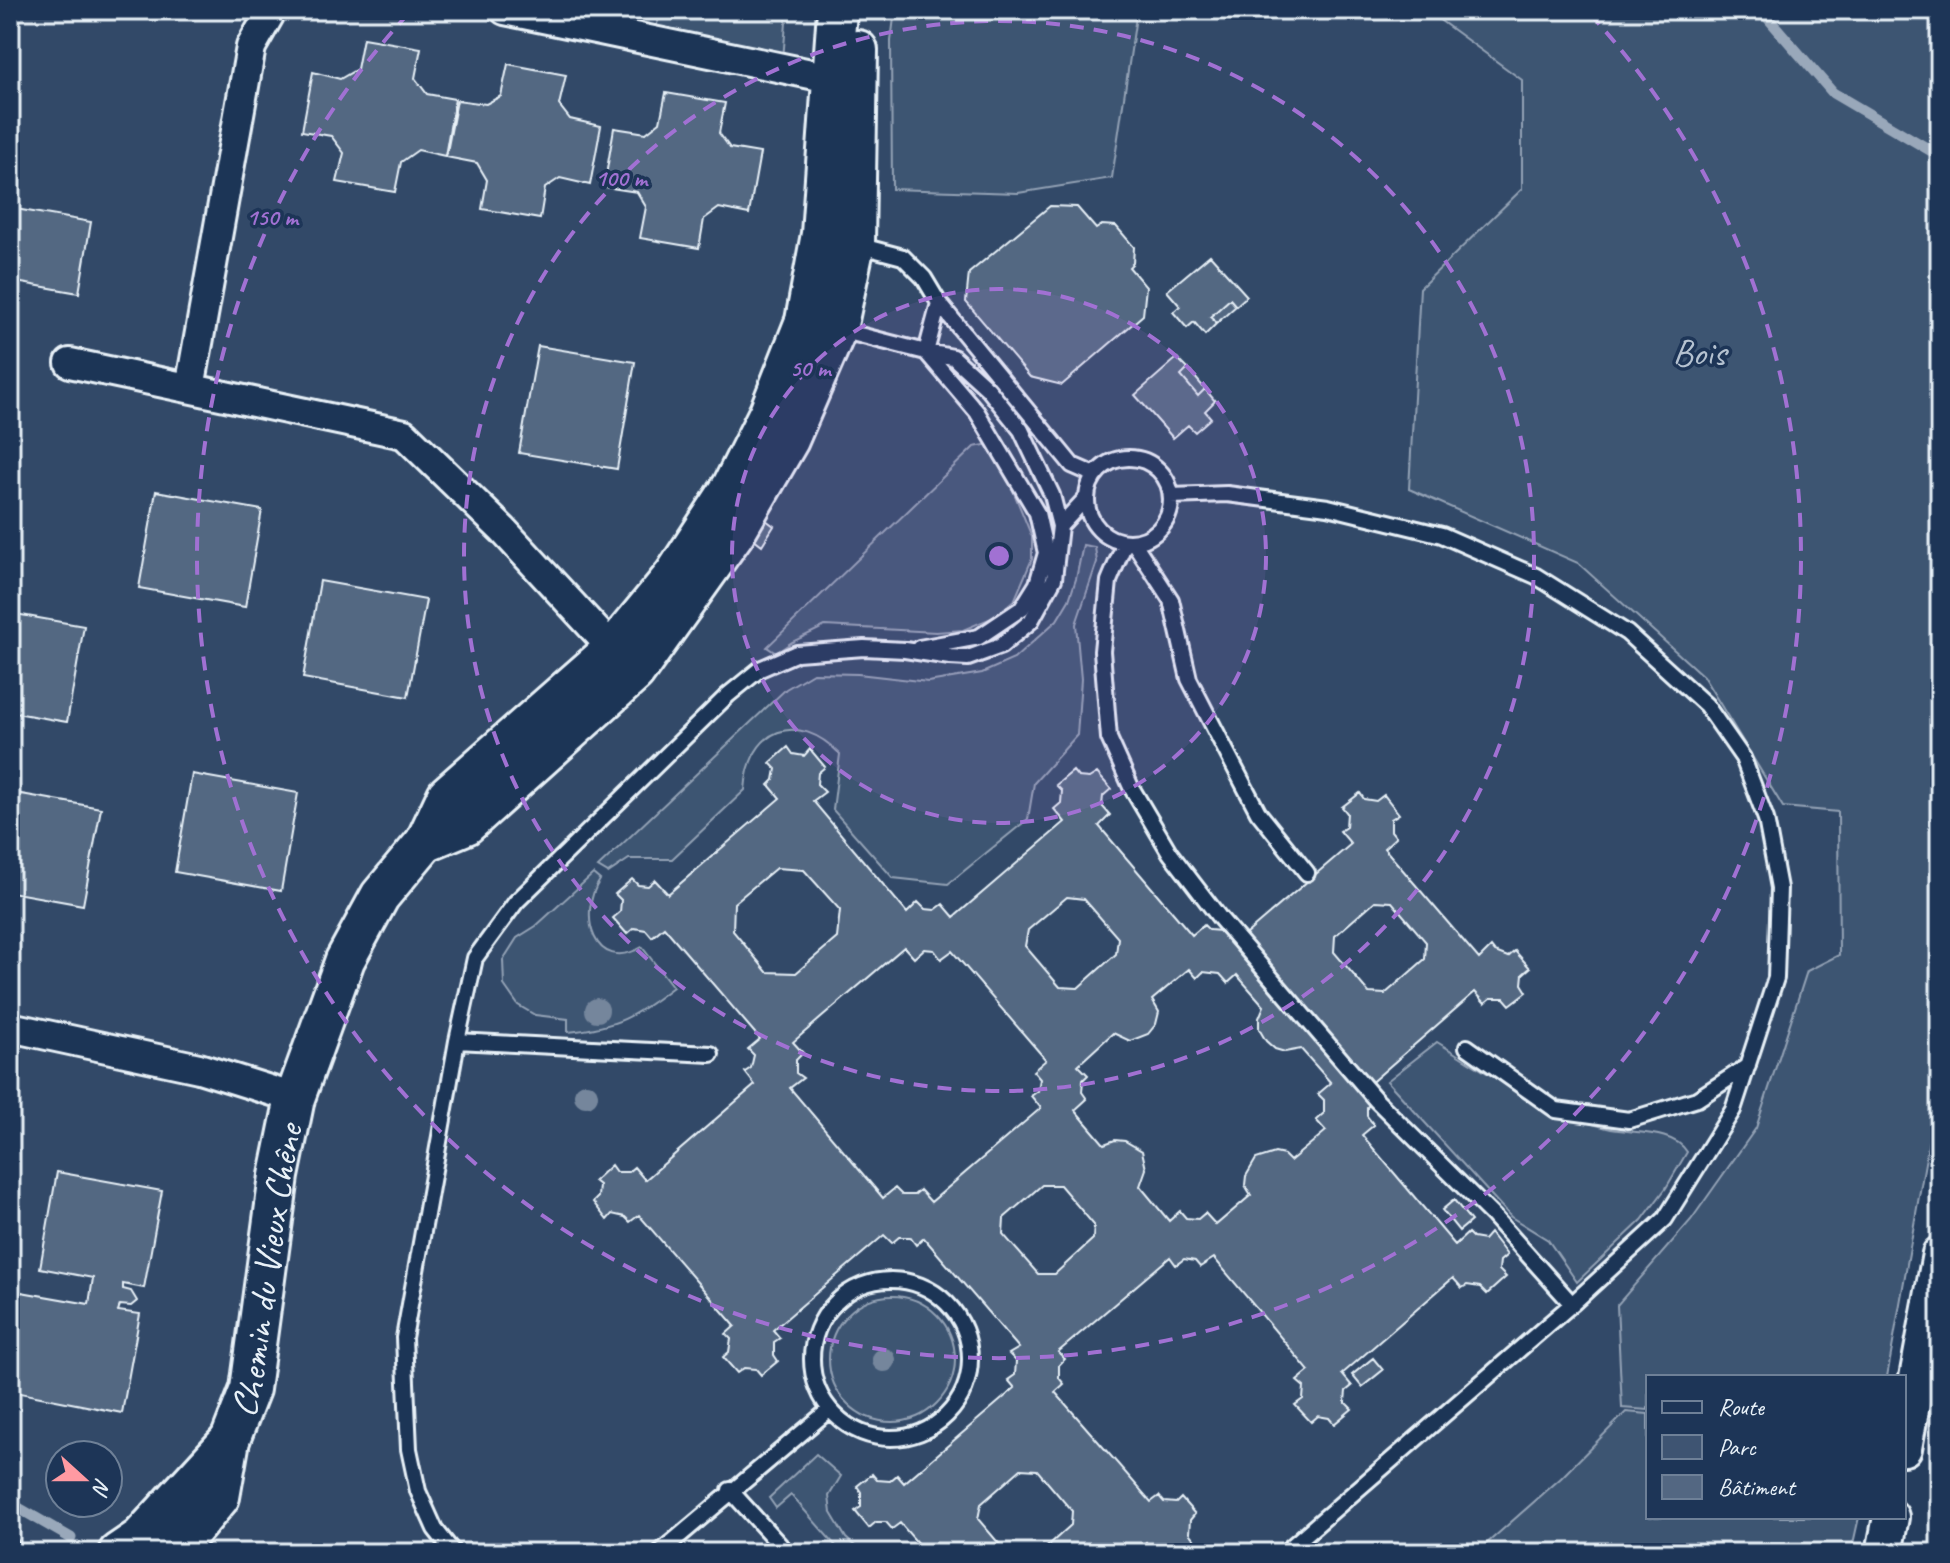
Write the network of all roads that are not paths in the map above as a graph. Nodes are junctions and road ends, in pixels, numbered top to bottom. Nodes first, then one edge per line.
1 (272, 10) edge
2 (505, 10) edge
3 (837, 10) edge
4 (862, 10) edge
5 (844, 81) junction
6 (838, 239) junction
7 (939, 303) junction
8 (821, 325) junction
9 (926, 352) junction
10 (70, 363) dead end
11 (190, 388) junction
12 (1095, 475) junction
13 (1171, 496) junction
14 (1086, 498) junction
15 (1060, 526) junction
16 (1129, 543) junction
17 (905, 650) junction
18 (624, 661) junction
19 (1307, 873) dead end
20 (10, 1027) edge
21 (457, 1041) junction
22 (1467, 1047) dead end
23 (711, 1054) dead end
24 (1748, 1066) junction
25 (295, 1098) junction
26 (1940, 1254) edge
27 (1572, 1304) junction
28 (829, 1410) junction
29 (1906, 1437) edge
30 (230, 1440) junction
31 (730, 1490) junction
32 (1891, 1519) edge
33 (118, 1553) edge
34 (173, 1553) edge
35 (454, 1553) edge
36 (659, 1553) edge
37 (787, 1553) edge
38 (1284, 1553) edge
39 (1884, 1553) edge

1 - 11 street
2 - 5 street
3 - 5 main road, Chemin du Vieux Chêne
4 - 5 main road, Chemin du Vieux Chêne
5 - 6 main road, Chemin du Vieux Chêne
6 - 7 lane
6 - 8 main road, Chemin du Vieux Chêne
7 - 9 lane
7 - 12 lane
8 - 9 lane
8 - 18 main road, Chemin du Vieux Chêne
9 - 15 lane
9 - 17 lane
10 - 11 street
11 - 18 street
12 - 13 lane
12 - 14 lane
13 - 16 lane
13 - 24 lane
14 - 15 lane
14 - 16 lane
15 - 17 lane
16 - 19 lane
16 - 27 lane
17 - 21 lane
18 - 25 main road, Chemin du Vieux Chêne
20 - 25 street, Chemin du Vieux Chêne
21 - 23 lane
21 - 35 lane
22 - 24 lane
24 - 27 lane
25 - 30 main road, Chemin du Vieux Chêne
26 - 29 street
27 - 38 lane
28 - 28 lane
28 - 31 lane
30 - 33 main road, Chemin du Vieux Chêne
30 - 34 main road, Chemin du Vieux Chêne
31 - 36 lane
31 - 37 lane
32 - 39 street

